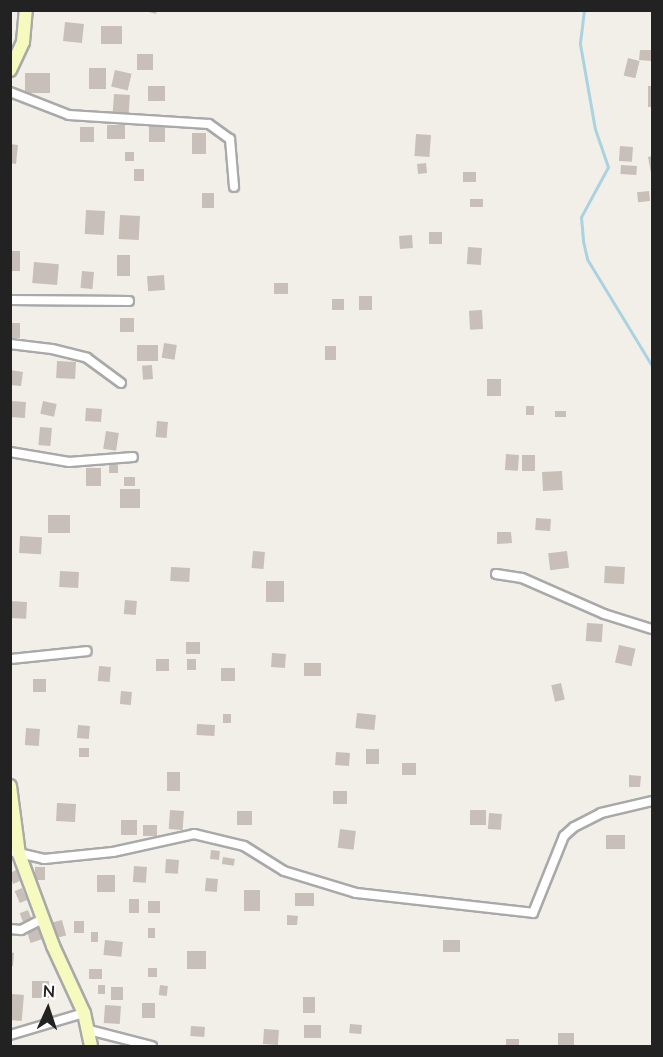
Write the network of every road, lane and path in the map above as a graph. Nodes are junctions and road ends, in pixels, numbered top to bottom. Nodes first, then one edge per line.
1 (26, 10) edge
2 (12, 63) edge
3 (10, 92) edge
4 (234, 186) dead end
5 (10, 300) edge
6 (129, 301) dead end
7 (10, 344) edge
8 (121, 383) dead end
9 (10, 452) edge
10 (133, 457) dead end
11 (496, 574) dead end
12 (652, 629) edge
13 (87, 651) dead end
14 (10, 659) edge
15 (10, 786) edge
16 (652, 801) edge
17 (15, 853) edge
18 (43, 919) junction
19 (10, 929) edge
20 (84, 1013) junction
21 (89, 1030) junction
22 (10, 1035) edge
23 (92, 1047) edge
24 (152, 1047) edge

1 - 2 main road
3 - 4 street
5 - 6 street
7 - 8 street
9 - 10 street
11 - 12 street
13 - 14 street
15 - 17 main road
16 - 17 street
17 - 18 main road
18 - 19 street
18 - 20 main road
20 - 21 main road
20 - 22 street
21 - 23 main road
21 - 24 street

